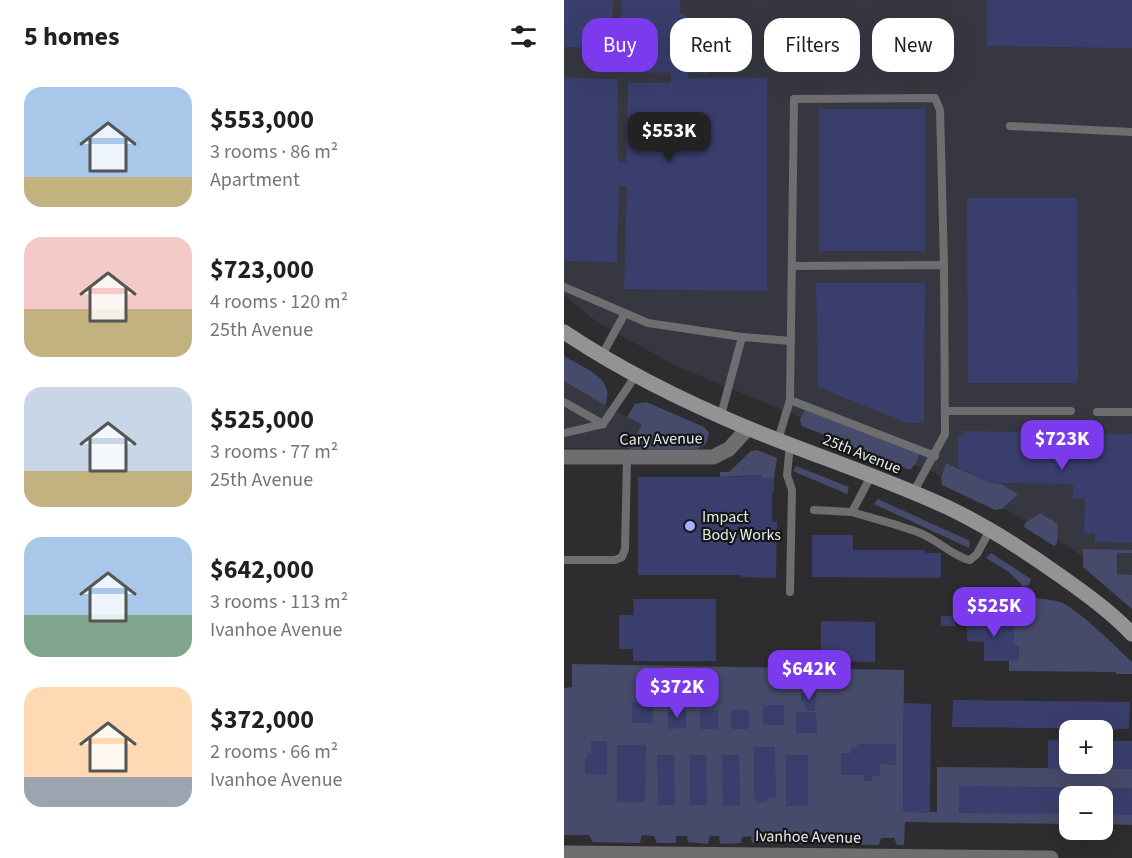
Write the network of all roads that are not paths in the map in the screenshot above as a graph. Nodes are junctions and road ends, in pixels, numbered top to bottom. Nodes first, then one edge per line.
1 (1011, 126) dead end
2 (1132, 132) edge
3 (944, 265) junction
4 (792, 266) junction
5 (564, 287) edge
6 (625, 313) junction
7 (564, 332) edge
8 (742, 337) junction
9 (790, 341) junction
10 (601, 357) junction
11 (636, 375) junction
12 (790, 400) junction
13 (564, 402) edge
14 (946, 411) junction
15 (1071, 411) dead end
16 (1097, 412) dead end
17 (1132, 412) edge
18 (721, 416) junction
19 (603, 424) junction
20 (748, 428) junction
21 (564, 433) edge
22 (784, 442) junction
23 (935, 456) junction
24 (564, 457) edge
25 (627, 458) junction
26 (871, 476) junction
27 (913, 493) junction
28 (814, 510) dead end
29 (852, 512) junction
30 (990, 530) junction
31 (564, 560) edge
32 (790, 592) dead end
33 (1132, 634) edge
34 (573, 854) edge
35 (1051, 858) edge

1 - 2 lane
3 - 4 lane
3 - 4 lane
3 - 14 lane
4 - 9 lane
5 - 6 lane
6 - 8 lane
6 - 10 lane
7 - 10 street, 25th Avenue
8 - 9 lane
8 - 18 lane
9 - 12 lane
10 - 11 street, 25th Avenue
11 - 18 street, 25th Avenue
11 - 19 lane
12 - 22 lane
12 - 23 lane
13 - 19 lane
14 - 15 lane
14 - 23 lane
16 - 17 lane
18 - 20 street, 25th Avenue
19 - 21 lane
20 - 22 street, 25th Avenue
20 - 25 street, Cary Avenue
22 - 26 street, 25th Avenue
22 - 32 lane
23 - 27 lane
24 - 25 street, Cary Avenue
25 - 31 lane
26 - 27 street, 25th Avenue
26 - 29 lane
27 - 30 street, 25th Avenue
28 - 29 lane
29 - 30 lane
30 - 33 street, 25th Avenue
34 - 35 street, Ivanhoe Avenue

